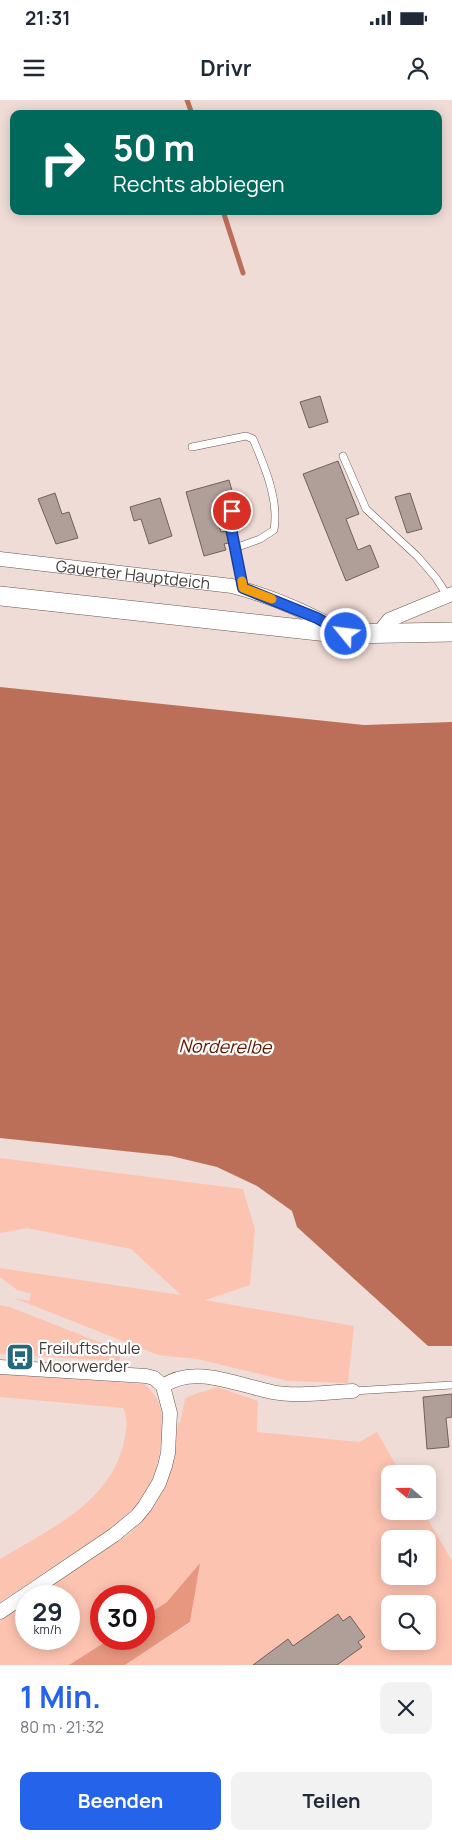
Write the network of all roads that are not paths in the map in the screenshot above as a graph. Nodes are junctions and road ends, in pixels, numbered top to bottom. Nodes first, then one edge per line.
1 (192, 447) dead end
2 (343, 456) dead end
3 (232, 511) dead end
4 (235, 548) junction
5 (0, 559) edge
6 (243, 588) junction
7 (450, 595) edge
8 (0, 596) edge
9 (452, 632) edge
10 (346, 634) junction
11 (378, 634) junction
12 (0, 1367) edge
13 (452, 1385) edge
14 (163, 1386) junction
15 (353, 1391) joint
16 (0, 1612) edge

1 - 4 lane
2 - 7 lane
3 - 4 lane
4 - 6 lane
5 - 6 street, Gauerter Hauptdeich
6 - 10 street, Gauerter Hauptdeich
7 - 11 street
8 - 10 street, Gauerter Hauptdeich
9 - 11 street, Gauerter Hauptdeich
10 - 11 street, Gauerter Hauptdeich
12 - 14 street
13 - 15 lane
14 - 15 street
14 - 16 street

